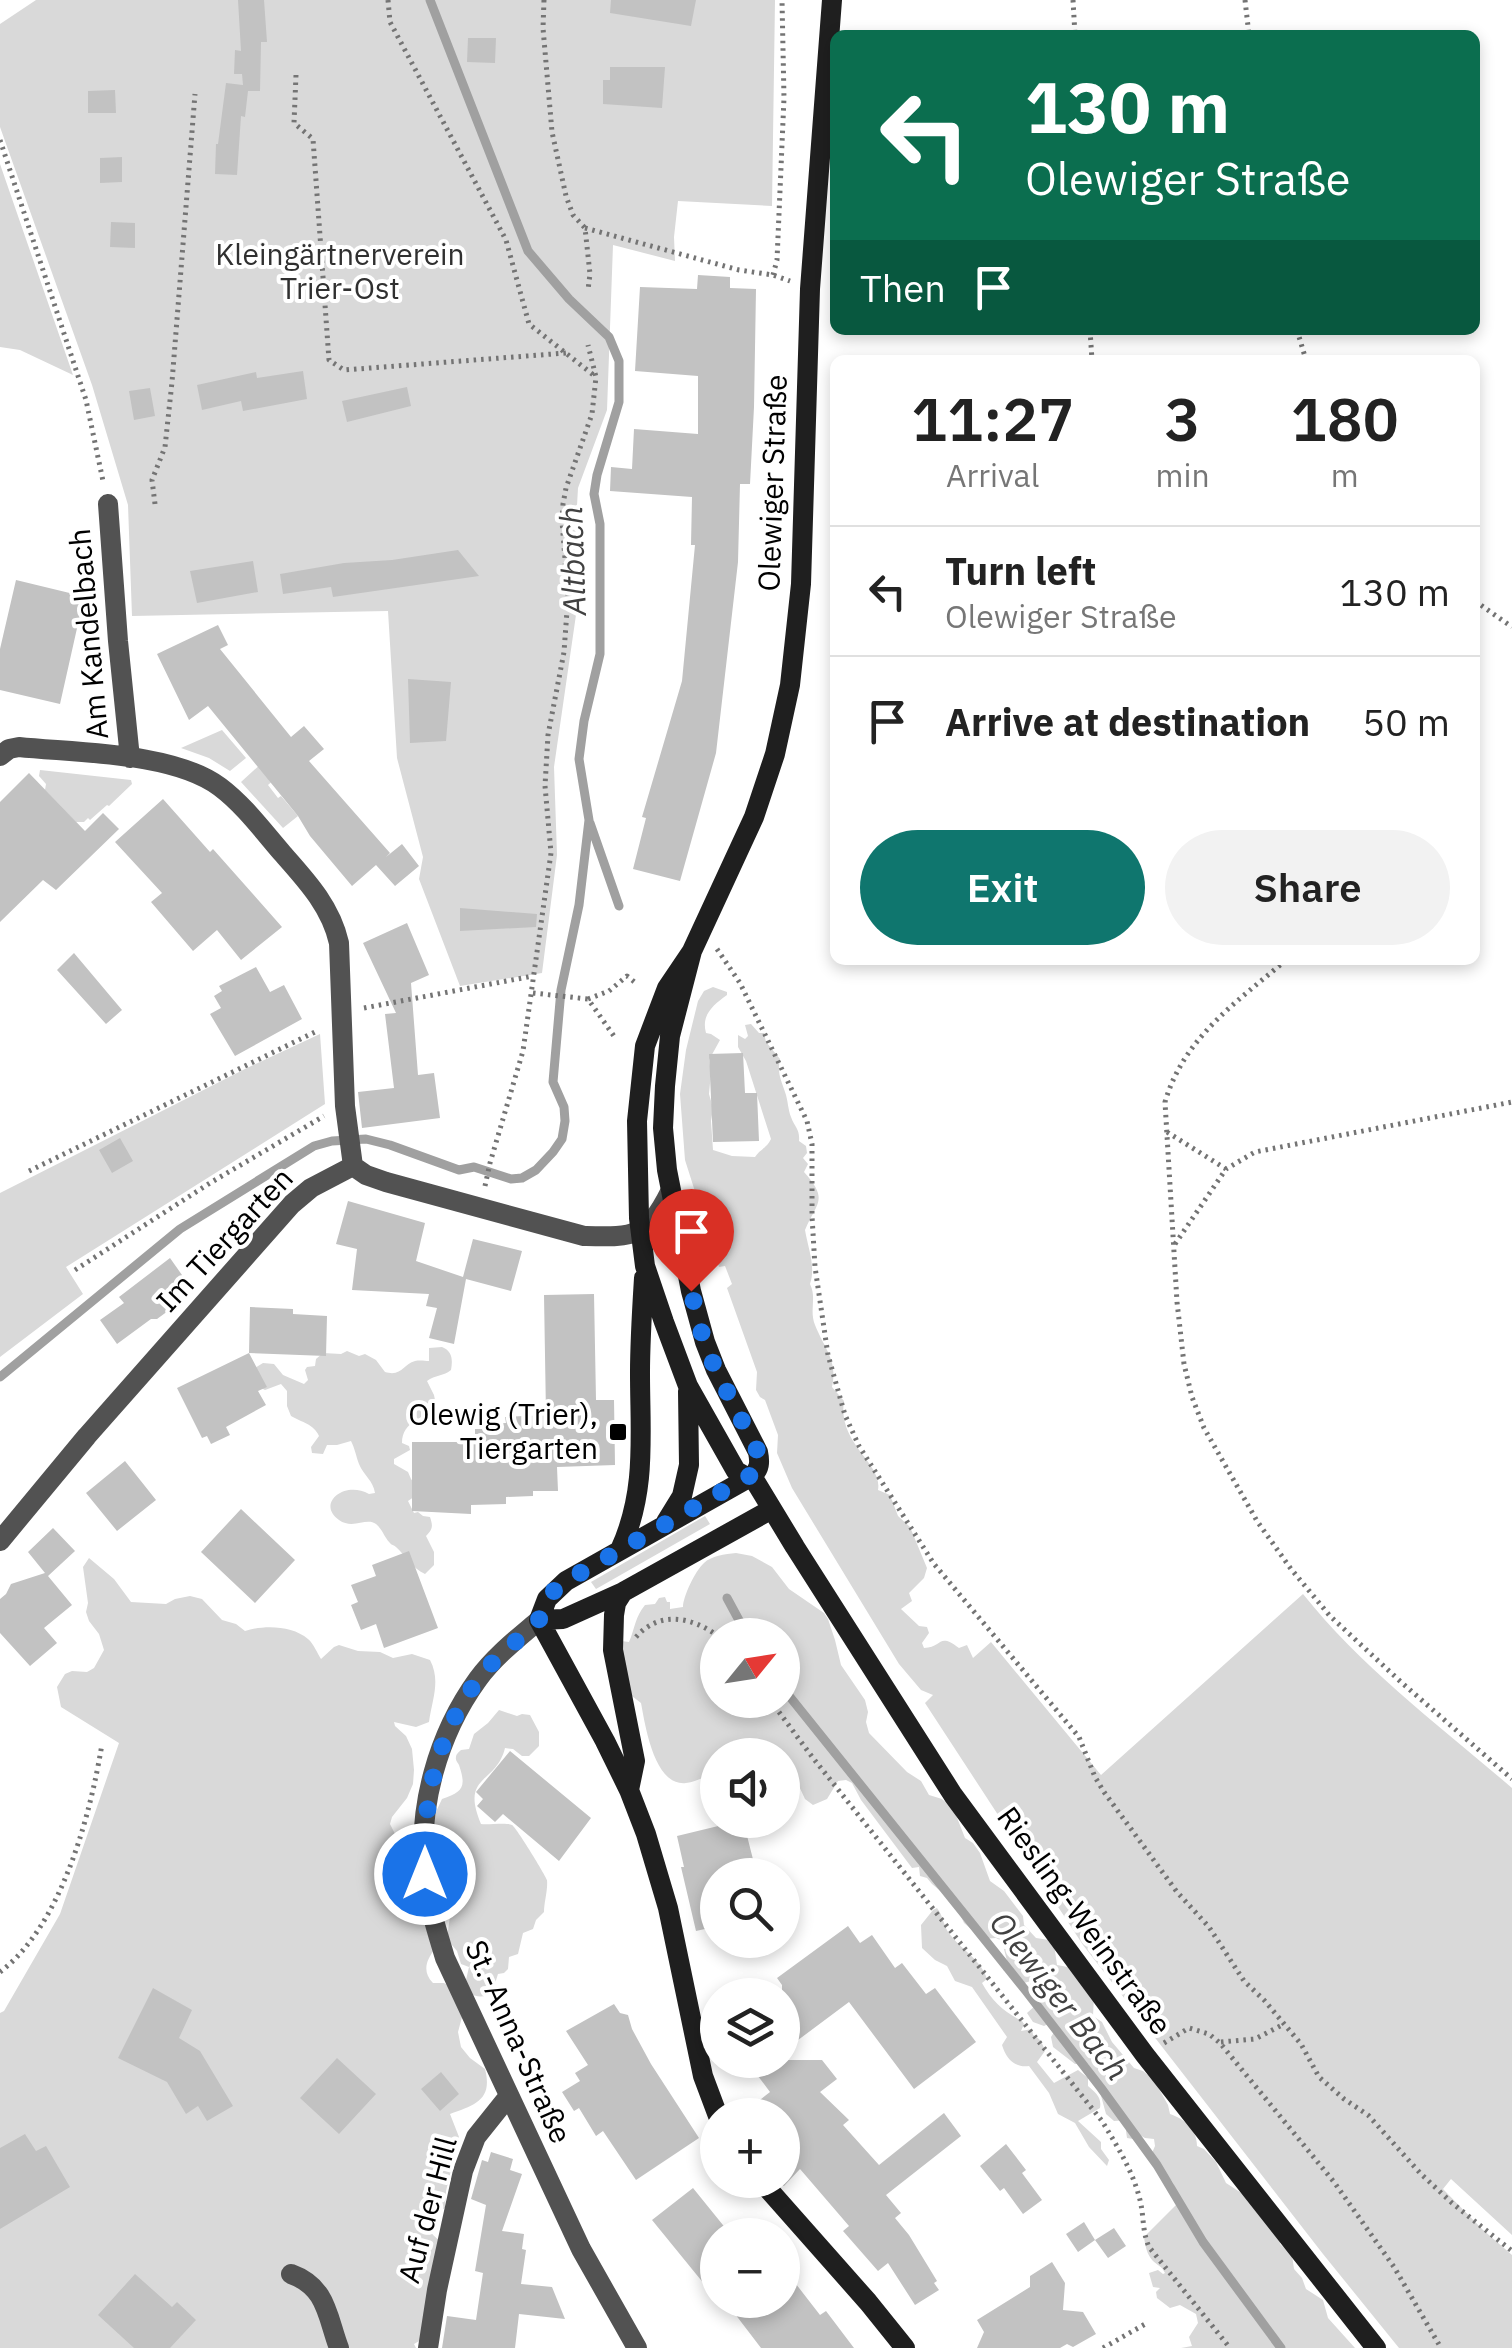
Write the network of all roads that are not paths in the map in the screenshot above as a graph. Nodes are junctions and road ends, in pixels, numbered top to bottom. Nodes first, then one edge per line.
1 (832, 0) edge
2 (108, 504) road end
3 (0, 756) edge
4 (130, 758) junction
5 (692, 951) junction
6 (349, 1148) junction
7 (670, 1192) junction
8 (640, 1232) junction
9 (645, 1266) junction
10 (688, 1386) junction
11 (752, 1476) junction
12 (772, 1509) junction
13 (665, 1524) junction
14 (0, 1541) edge
15 (620, 1550) junction
16 (622, 1592) junction
17 (540, 1620) junction
18 (629, 1790) junction
19 (508, 2097) junction
20 (712, 2098) edge
21 (776, 2198) edge
22 (290, 2274) dead end
23 (339, 2348) edge
24 (428, 2348) edge
25 (637, 2348) edge
26 (906, 2348) edge
27 (1376, 2348) edge

1 - 5 main road, Olewiger Straße
2 - 4 street, Am Kandelbach
3 - 4 street, Am Kandelbach
4 - 6 street, Am Kandelbach
5 - 7 main road, Olewiger Straße
5 - 8 main road, Olewiger Straße
6 - 8 street
6 - 14 street, Im Tiergarten
7 - 8 street
7 - 11 main road, Olewiger Straße
8 - 9 main road, Olewiger Straße
9 - 10 main road, Olewiger Straße
9 - 15 main road
10 - 11 main road, Olewiger Straße
10 - 13 main road
11 - 12 main road, Olewiger Straße
11 - 13 main road, St.-Anna-Straße
12 - 16 main road
12 - 27 main road, Riesling-Weinstraße
13 - 15 main road, St.-Anna-Straße
15 - 17 main road, St.-Anna-Straße
16 - 17 main road
16 - 18 main road
17 - 18 main road
17 - 19 street, St.-Anna-Straße
18 - 20 main road
19 - 24 street, Auf der Hill
19 - 25 street, St.-Anna-Straße
21 - 26 main road
22 - 23 street

